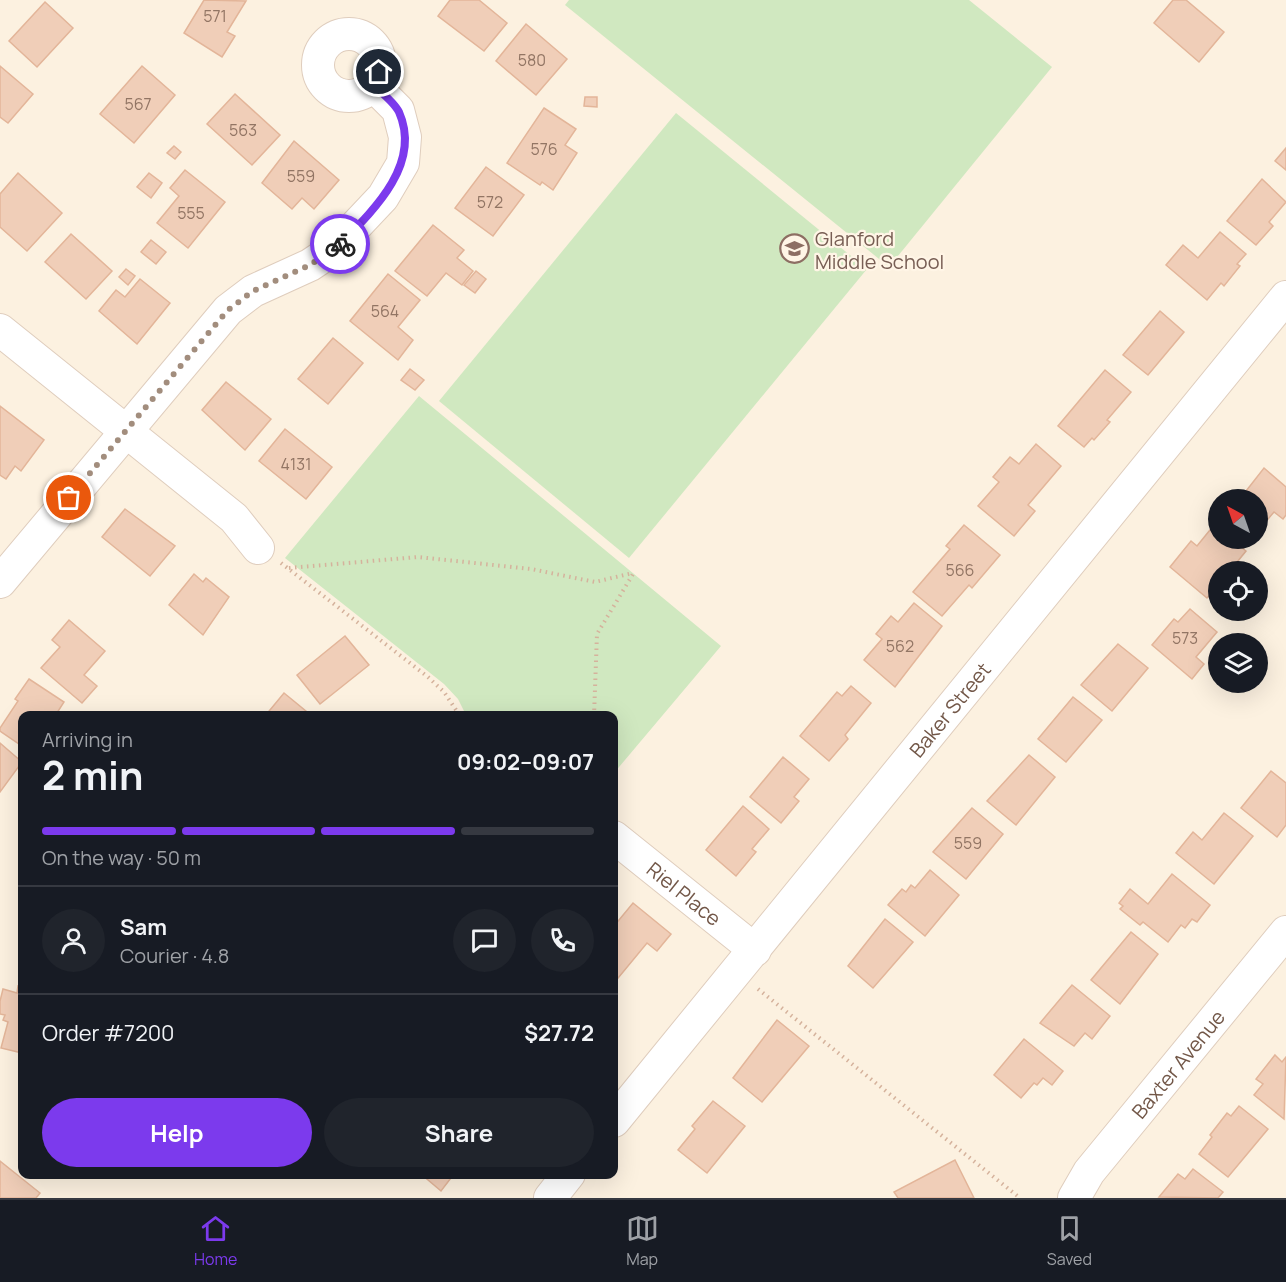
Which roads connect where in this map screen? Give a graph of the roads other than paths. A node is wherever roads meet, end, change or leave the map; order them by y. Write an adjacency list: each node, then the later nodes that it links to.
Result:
1 (373, 85): 4 (street)
2 (1286, 297): 9 (street, Baker Street)
3 (0, 330): 4 (street)
4 (125, 431): 5 (street); 6 (street)
5 (258, 548)
6 (0, 582)
7 (618, 841): 9 (street, Riel Place)
8 (1286, 932): 13 (street, Baxter Avenue)
9 (746, 961): 10 (street, Baker Street)
10 (618, 1116)
11 (565, 1179): 12 (street)
12 (550, 1198)
13 (1074, 1198)

